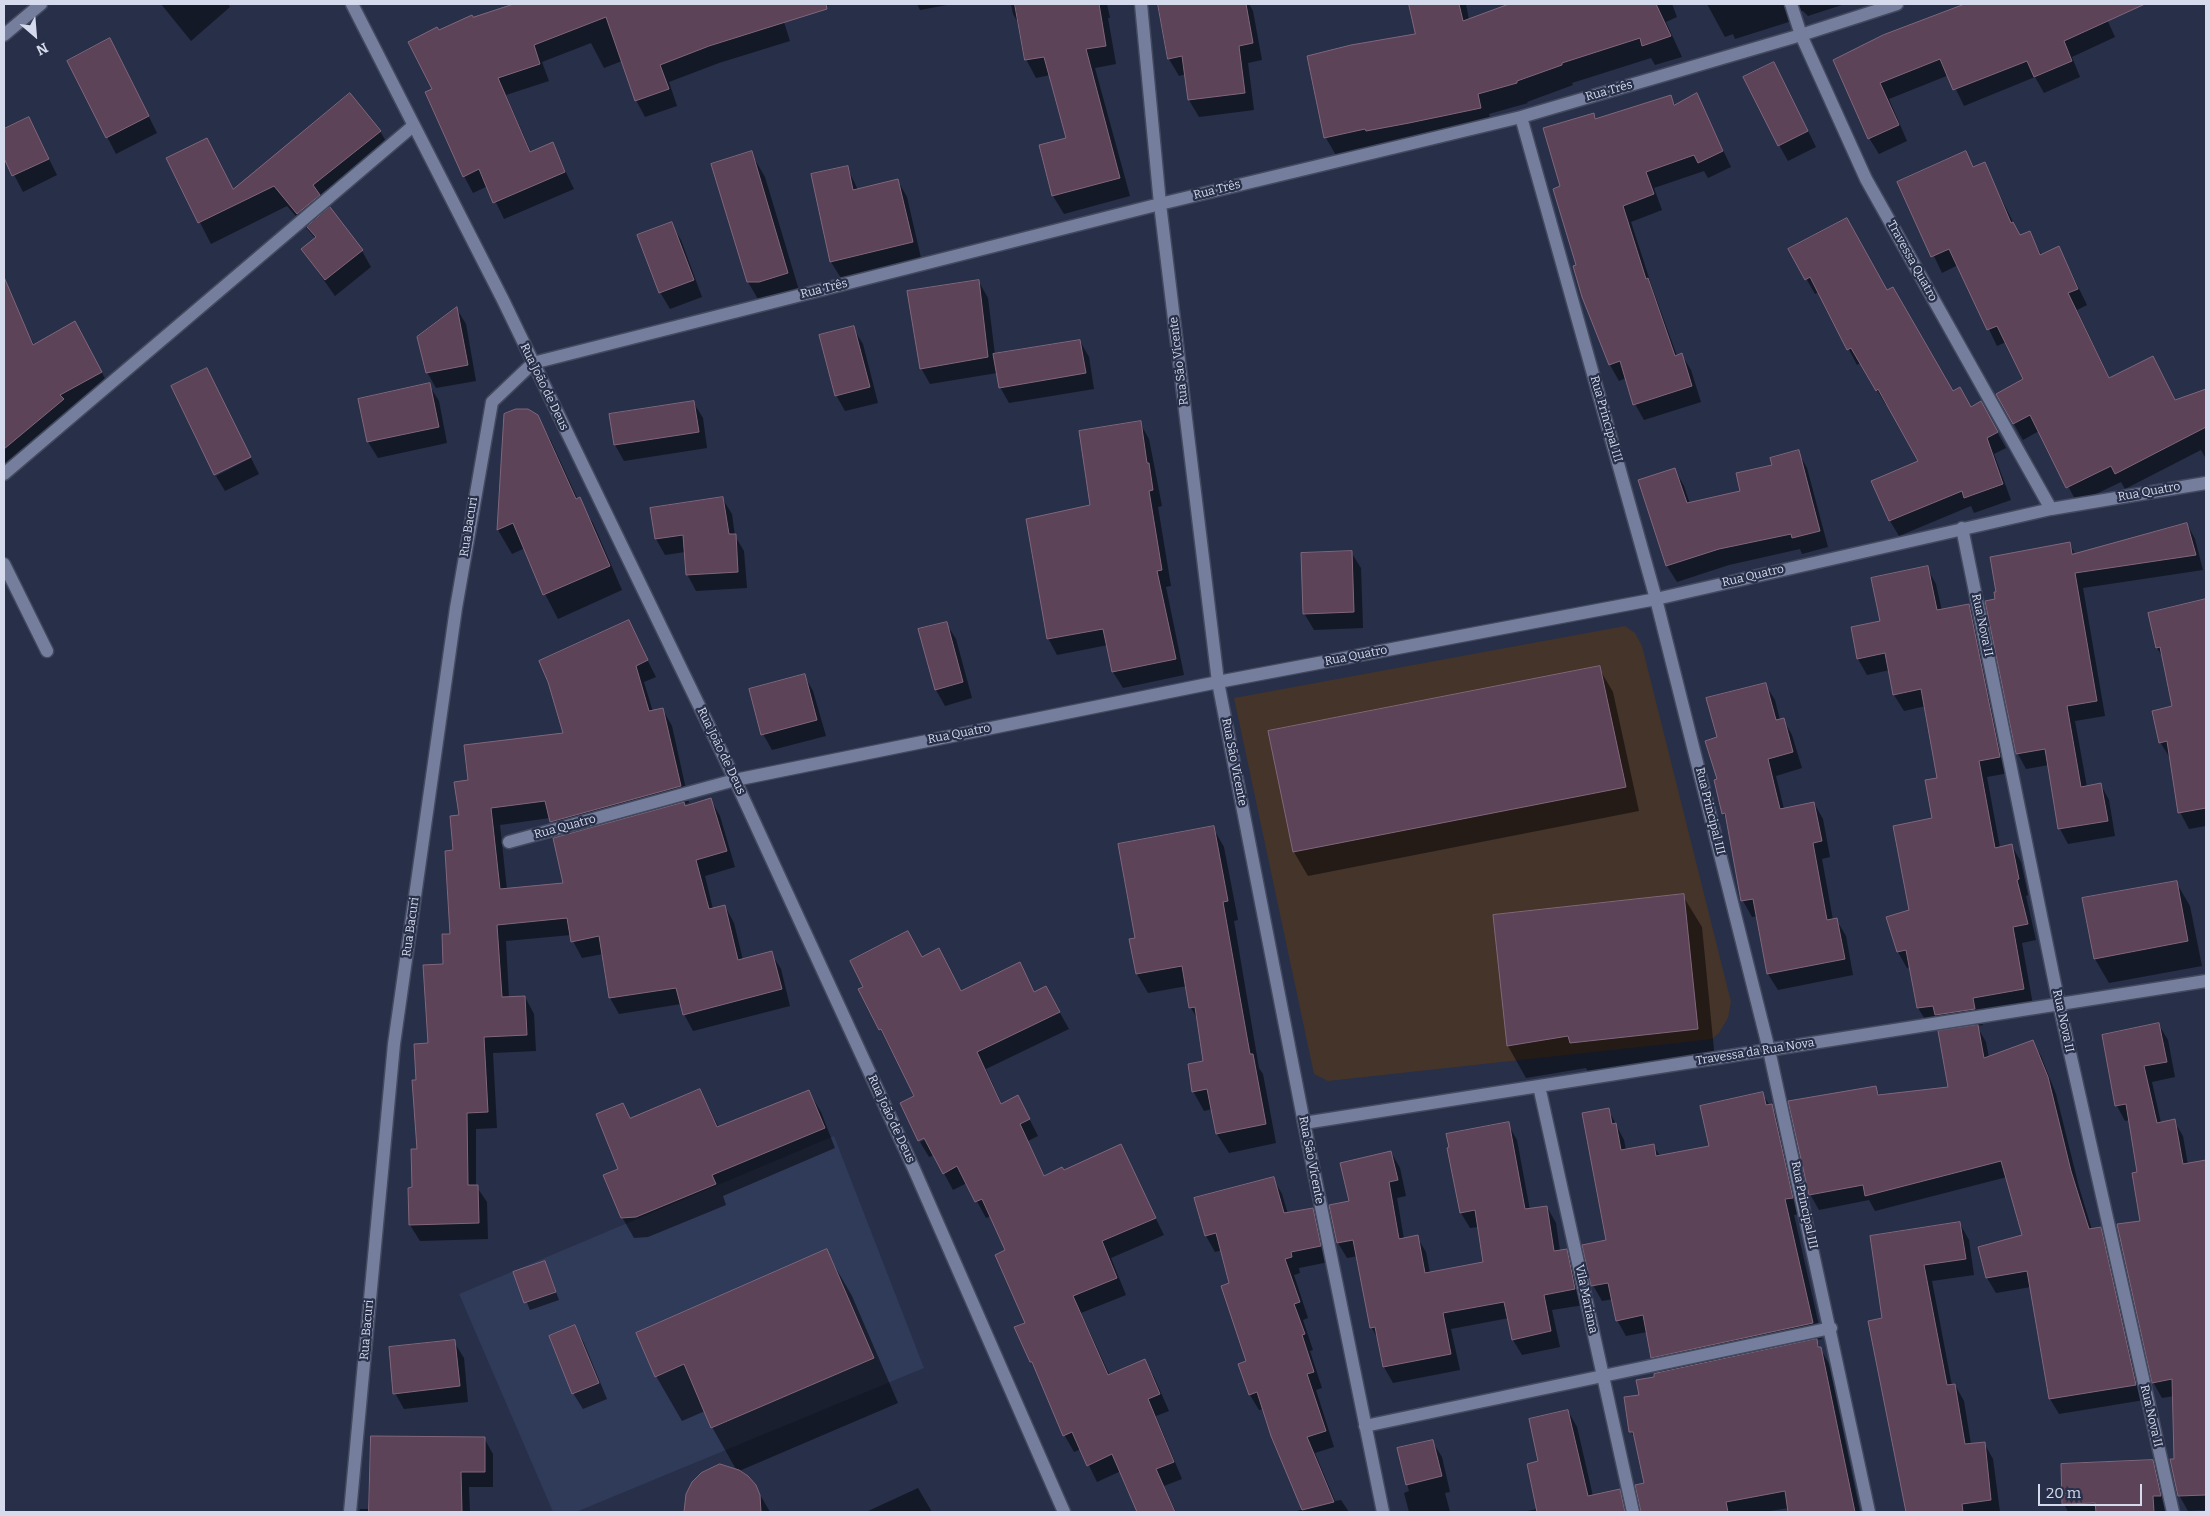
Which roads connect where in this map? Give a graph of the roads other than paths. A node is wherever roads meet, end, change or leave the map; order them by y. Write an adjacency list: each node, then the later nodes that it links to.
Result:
1 (41, 4): 6 (street)
2 (352, 4): 9 (street, Rua João de Deus)
3 (1140, 4): 10 (street, Rua São Vicente)
4 (1791, 4): 7 (street, Travessa Quatro)
5 (1897, 4): 7 (street, Rua Três)
6 (4, 35)
7 (1801, 35): 8 (street, Rua Três); 14 (street, Travessa Quatro)
8 (1521, 117): 10 (street, Rua Três); 17 (street, Rua Principal III)
9 (413, 126): 11 (street, Rua João de Deus); 12 (street)
10 (1160, 204): 11 (street, Rua Três); 19 (street, Rua São Vicente)
11 (532, 363): 20 (street, Rua João de Deus); 30 (street, Rua Bacuri)
12 (4, 474)
13 (2206, 482): 14 (street, Rua Quatro)
14 (2051, 509): 15 (street, Rua Quatro)
15 (1962, 528): 17 (street, Rua Quatro); 23 (street, Rua Nova II)
16 (4, 564): 18 (street)
17 (1656, 598): 19 (street, Rua Quatro); 24 (street, Rua Principal III)
18 (47, 651)
19 (1218, 682): 20 (street, Rua Quatro); 26 (street, Rua São Vicente)
20 (735, 780): 21 (street, Rua Quatro); 31 (street, Rua João de Deus)
21 (509, 842)
22 (2206, 981): 23 (street, Travessa da Rua Nova)
23 (2059, 1004): 24 (street, Travessa da Rua Nova); 35 (street, Rua Nova II)
24 (1770, 1050): 25 (street, Travessa da Rua Nova); 27 (street, Rua Principal III)
25 (1538, 1086): 26 (street, Travessa da Rua Nova); 28 (street, Vila Mariana)
26 (1304, 1123): 29 (street, Rua São Vicente)
27 (1831, 1328): 28 (street); 34 (street, Rua Principal III)
28 (1602, 1376): 29 (street); 33 (street, Vila Mariana)
29 (1365, 1426): 32 (street, Rua São Vicente)
30 (350, 1512)
31 (1064, 1512)
32 (1383, 1512)
33 (1633, 1512)
34 (1869, 1512)
35 (2173, 1512)

